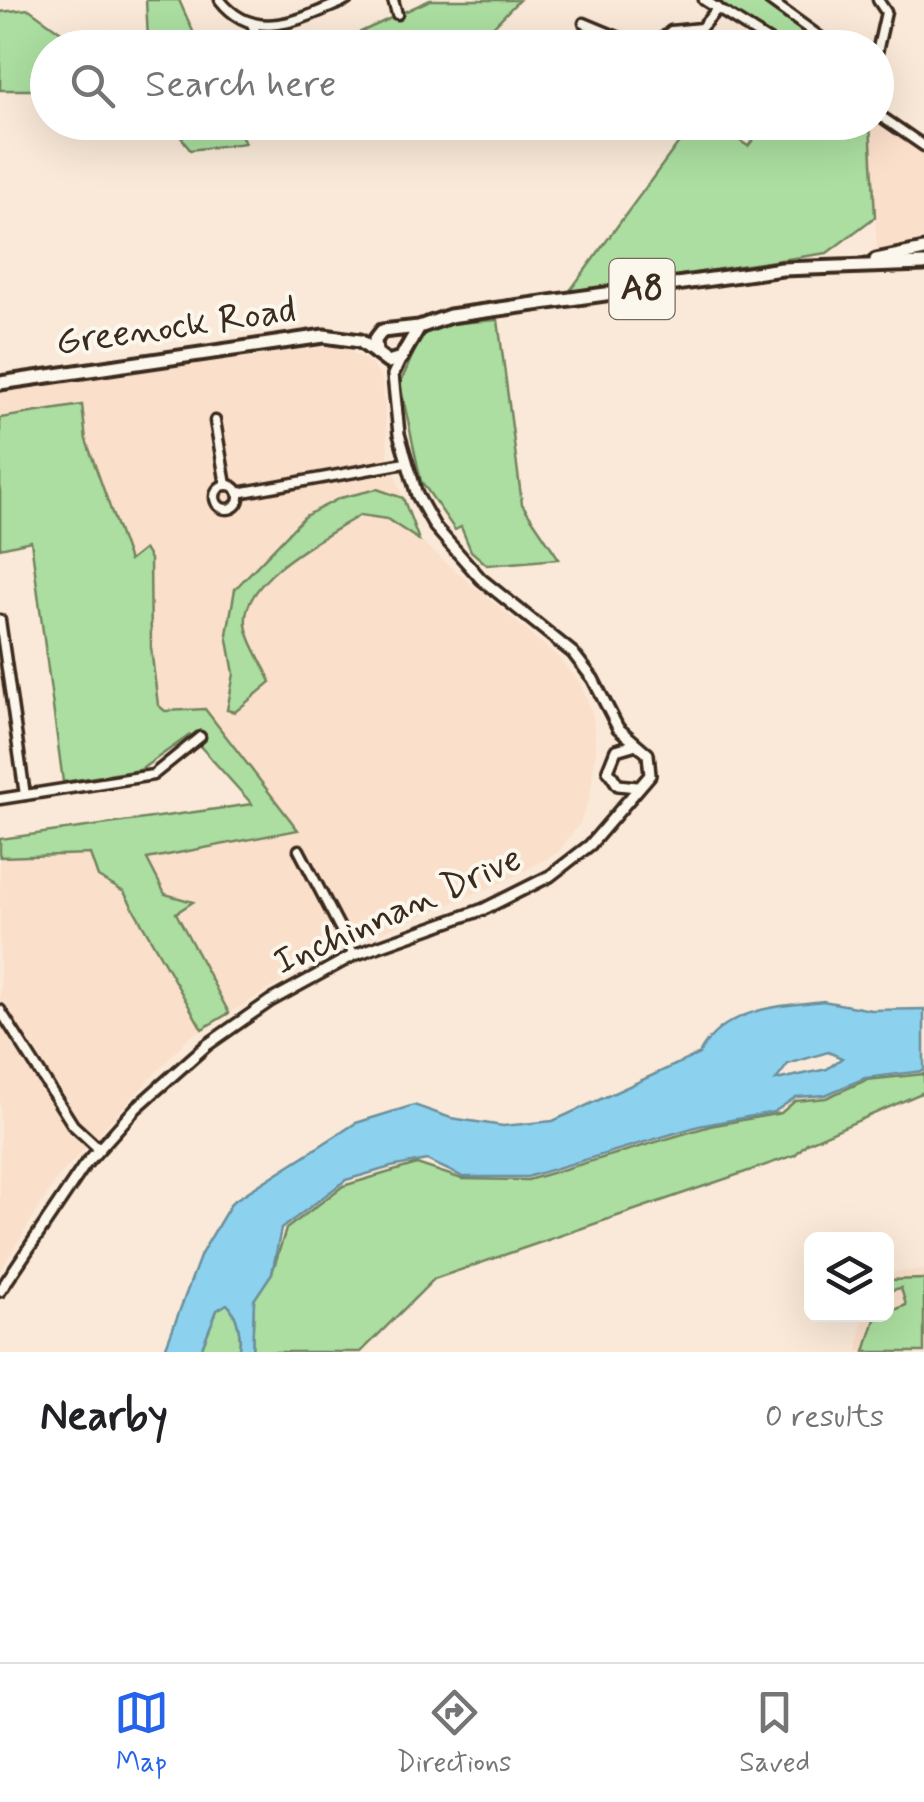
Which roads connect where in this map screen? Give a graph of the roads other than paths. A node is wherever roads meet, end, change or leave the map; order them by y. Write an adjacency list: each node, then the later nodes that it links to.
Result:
1 (220, 0): 10 (street)
2 (347, 0): 12 (street)
3 (393, 0): 9 (street)
4 (704, 0): 8 (street)
5 (769, 0): 7 (street)
6 (878, 0): 19 (street)
7 (785, 4): 18 (street)
8 (718, 8): 16 (street); 17 (street)
9 (396, 14)
10 (252, 23): 12 (street); 13 (street)
11 (584, 23): 15 (street)
12 (279, 27): 14 (street)
13 (255, 30)
14 (277, 30)
15 (602, 30)
16 (681, 30)
17 (752, 30)
18 (815, 30)
19 (882, 30)
20 (894, 125): 21 (street)
21 (924, 146)
22 (924, 250): 23 (main road, A8)
23 (868, 264): 24 (main road, A8); 25 (main road, A8)
24 (924, 264)
25 (419, 327): 26 (main road, A8); 29 (main road)
26 (398, 330): 27 (main road, A8); 29 (main road)
27 (376, 337): 28 (main road, Greenock Road / A8); 30 (main road)
28 (360, 342): 30 (main road, Greenock Road / A8); 33 (main road, Greenock Road / A8)
29 (407, 343): 31 (main road)
30 (380, 357): 31 (main road); 32 (street)
31 (401, 358): 32 (street)
32 (393, 375): 35 (street)
33 (0, 384)
34 (215, 420): 36 (street)
35 (405, 463): 37 (street); 39 (street)
36 (226, 485): 37 (street); 37 (street)
37 (238, 493)
38 (0, 620): 45 (street)
39 (618, 728): 41 (street); 42 (street)
40 (200, 738): 45 (street)
41 (636, 745): 42 (street); 44 (street)
42 (616, 750): 43 (street)
43 (618, 785): 44 (street); 47 (street)
44 (640, 786): 47 (street, Inchinnan Drive)
45 (25, 794): 46 (street)
46 (0, 799)
47 (621, 805): 51 (street, Inchinnan Drive)
48 (299, 850): 50 (street)
49 (340, 899): 50 (street)
50 (328, 905): 51 (street)
51 (354, 955): 53 (street, Inchinnan Drive)
52 (0, 1010): 53 (street)
53 (99, 1149): 54 (street, Inchinnan Drive)
54 (0, 1291)

